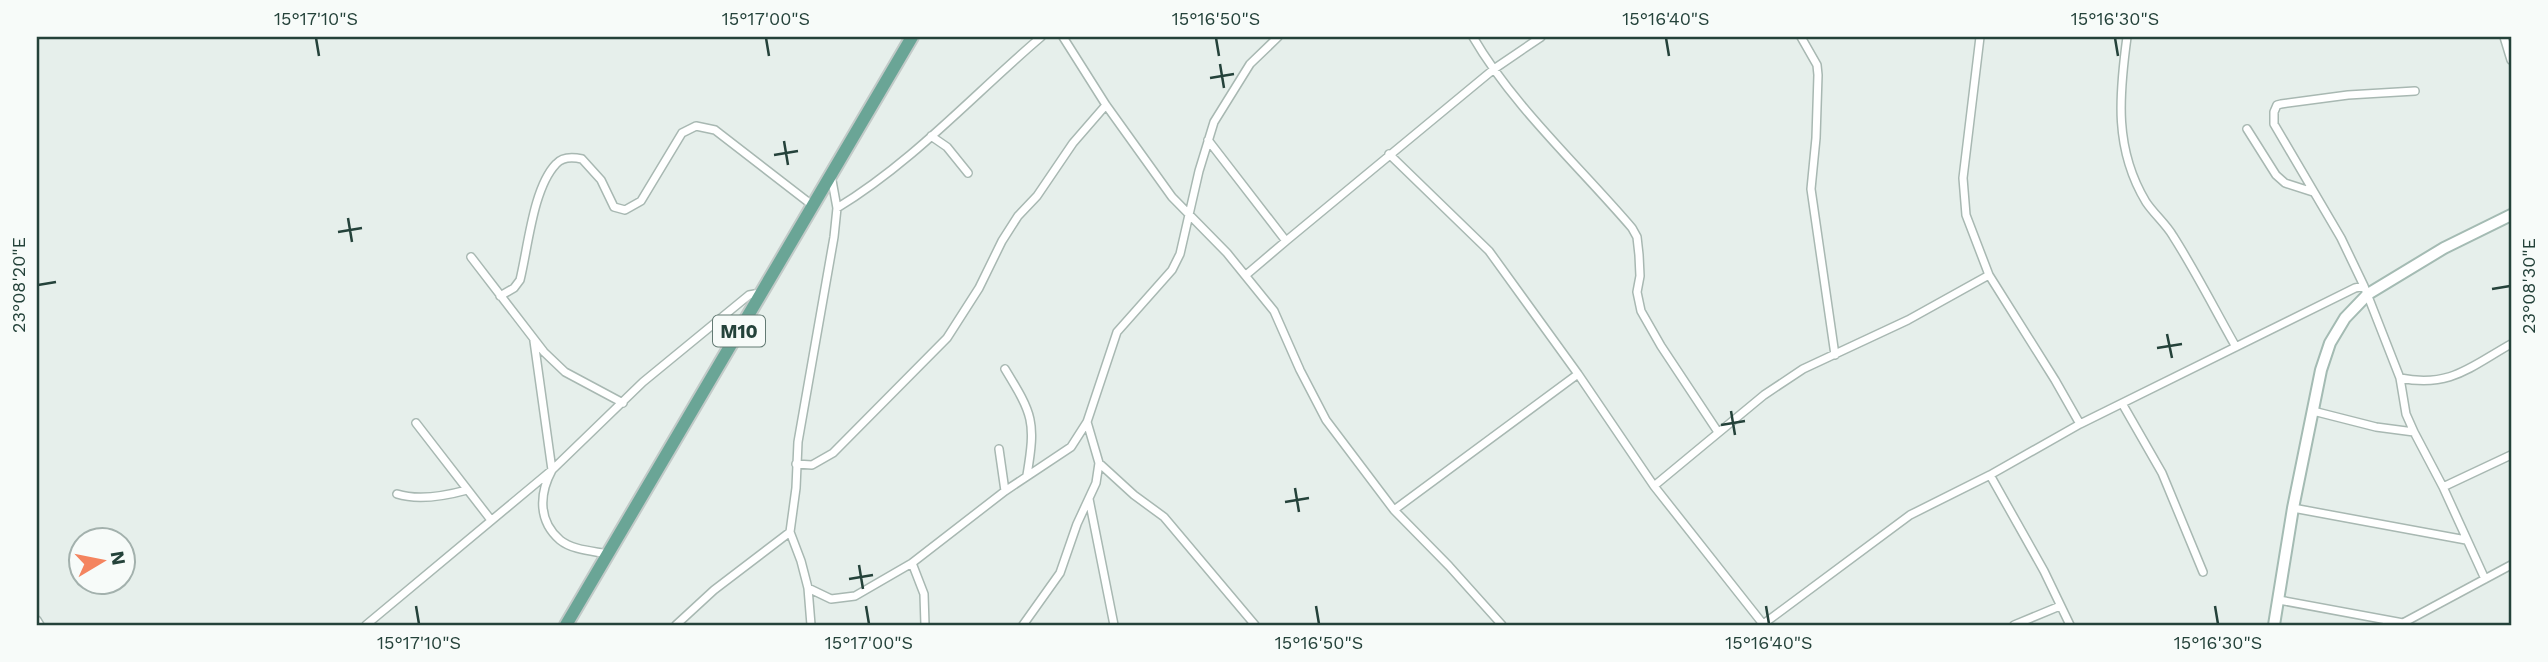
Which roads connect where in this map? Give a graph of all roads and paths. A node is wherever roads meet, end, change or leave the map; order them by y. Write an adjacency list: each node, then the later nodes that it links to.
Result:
1 (912, 37): 19 (main road, M10)
2 (1041, 37): 16 (street)
3 (1063, 37): 14 (street)
4 (1278, 37): 17 (street)
5 (1472, 37): 12 (street)
6 (1541, 37): 12 (street)
7 (1801, 37): 36 (street)
8 (1980, 37): 29 (street)
9 (2127, 37): 35 (street)
10 (2504, 37): 11 (street)
11 (2511, 60)
12 (1494, 69): 18 (street); 46 (street)
13 (2415, 91): 21 (street)
14 (1106, 105): 24 (street); 51 (street)
15 (2247, 129): 21 (street)
16 (931, 136): 20 (street); 23 (street)
17 (1208, 140): 24 (street); 26 (street)
18 (1389, 154): 26 (street); 38 (street)
19 (831, 173): 22 (main road, M10); 23 (street)
20 (968, 173)
21 (2314, 192): 30 (street)
22 (812, 205): 31 (main road, M10); 32 (street)
23 (837, 208): 51 (street)
24 (1190, 214): 28 (street); 43 (street)
25 (2511, 215): 30 (main road)
26 (1286, 241): 28 (street)
27 (471, 257): 32 (street)
28 (1246, 275): 62 (street)
29 (1989, 275): 36 (street); 45 (street)
30 (2366, 290): 35 (street); 39 (street); 42 (main road)
31 (761, 292): 40 (street); 66 (main road, M10)
32 (500, 296): 33 (street)
33 (534, 341): 40 (street); 52 (street)
34 (2511, 344): 39 (street)
35 (2236, 347): 41 (street)
36 (1835, 355): 46 (street)
37 (1005, 369): 53 (street)
38 (1578, 374): 55 (street); 62 (street)
39 (2400, 378): 47 (street)
40 (623, 403): 52 (street)
41 (2123, 404): 45 (street); 69 (street)
42 (2313, 411): 47 (street); 61 (main road)
43 (1087, 422): 50 (street); 53 (street)
44 (416, 423): 57 (street)
45 (2080, 424): 54 (street)
46 (1718, 432): 55 (street)
47 (2414, 432): 56 (street)
48 (999, 449): 58 (street)
49 (2511, 455): 56 (street)
50 (1099, 463): 60 (street); 84 (street)
51 (796, 464): 64 (street)
52 (552, 471): 63 (street); 66 (street)
53 (1027, 474): 58 (street)
54 (1990, 474): 73 (street); 86 (street)
55 (1654, 486): 86 (street)
56 (2443, 487): 65 (street)
57 (467, 490): 59 (street); 63 (street)
58 (1004, 491): 67 (street)
59 (397, 494)
60 (1088, 497): 82 (street); 83 (street)
61 (2293, 508): 65 (street); 72 (main road)
62 (1394, 510): 85 (street)
63 (491, 520): 77 (street)
64 (790, 532): 71 (street); 79 (street)
65 (2466, 540): 70 (street)
66 (608, 554): 78 (main road, M10)
67 (912, 563): 71 (street); 81 (street)
68 (2511, 565): 70 (street)
69 (2203, 572)
70 (2484, 579): 75 (street)
71 (808, 588): 80 (street)
72 (2279, 600): 75 (street); 89 (main road)
73 (2060, 606): 87 (street); 88 (street)
74 (37, 620): 76 (street)
75 (2404, 624)
76 (40, 625)
77 (366, 625)
78 (566, 625)
79 (676, 625)
80 (811, 625)
81 (925, 625)
82 (1023, 625)
83 (1114, 625)
84 (1255, 625)
85 (1502, 625)
86 (1763, 625)
87 (2014, 625)
88 (2070, 625)
89 (2274, 625)

